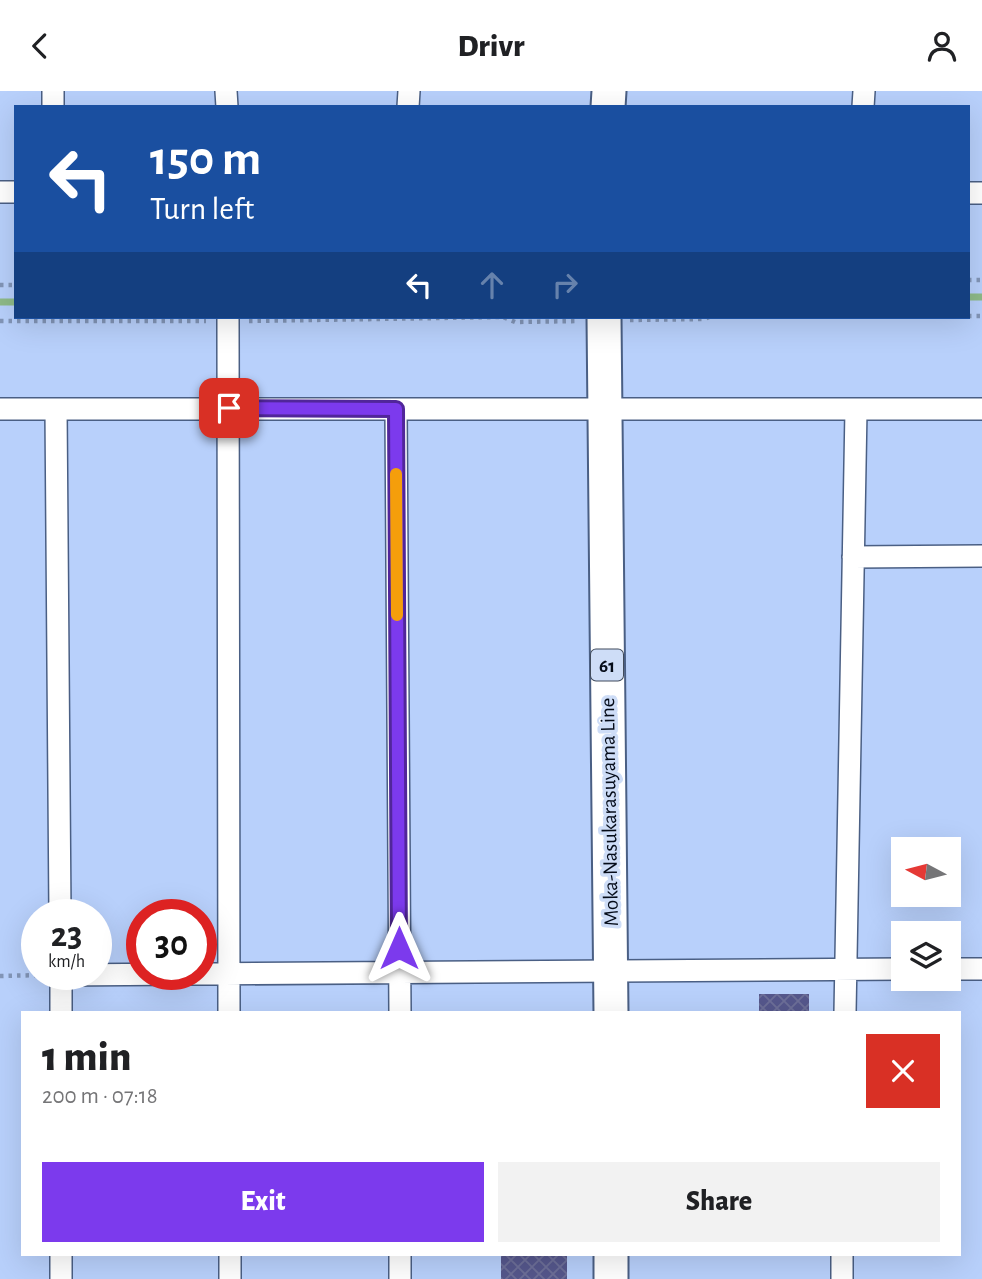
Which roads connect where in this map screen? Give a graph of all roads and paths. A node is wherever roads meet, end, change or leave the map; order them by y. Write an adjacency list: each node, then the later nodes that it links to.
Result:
1 (319, 319): 4 (path)
2 (508, 319): 3 (path)
3 (604, 319): 12 (main road, Moka-Nasukarasuyama Line / 61)
4 (227, 320): 5 (path); 6 (street)
5 (0, 321)
6 (229, 408): 8 (street); 9 (street); 25 (street)
7 (0, 409): 8 (street)
8 (56, 409): 15 (street)
9 (396, 409): 12 (street); 22 (street)
10 (982, 409): 11 (street)
11 (856, 410): 12 (street); 13 (street)
12 (604, 411): 20 (main road, Moka-Nasukarasuyama Line / 61)
13 (853, 557): 14 (street); 16 (street)
14 (982, 557)
15 (60, 899)
16 (846, 969): 17 (street); 20 (street); 31 (street)
17 (891, 969)
18 (961, 969): 19 (street)
19 (982, 969)
20 (611, 971): 22 (street); 30 (main road, Moka-Nasukarasuyama Line / 61)
21 (112, 975): 25 (street)
22 (399, 975): 25 (street); 29 (street)
23 (0, 976): 24 (path)
24 (21, 976)
25 (229, 976): 28 (street)
26 (61, 990): 27 (street)
27 (61, 1011)
28 (229, 1011)
29 (400, 1011)
30 (611, 1011)
31 (845, 1011)
32 (61, 1256): 37 (street)
33 (230, 1256): 38 (street)
34 (400, 1256): 39 (street)
35 (611, 1256): 40 (main road)
36 (842, 1256): 41 (street)
37 (61, 1279)
38 (230, 1279)
39 (400, 1279)
40 (611, 1279)
41 (842, 1279)

